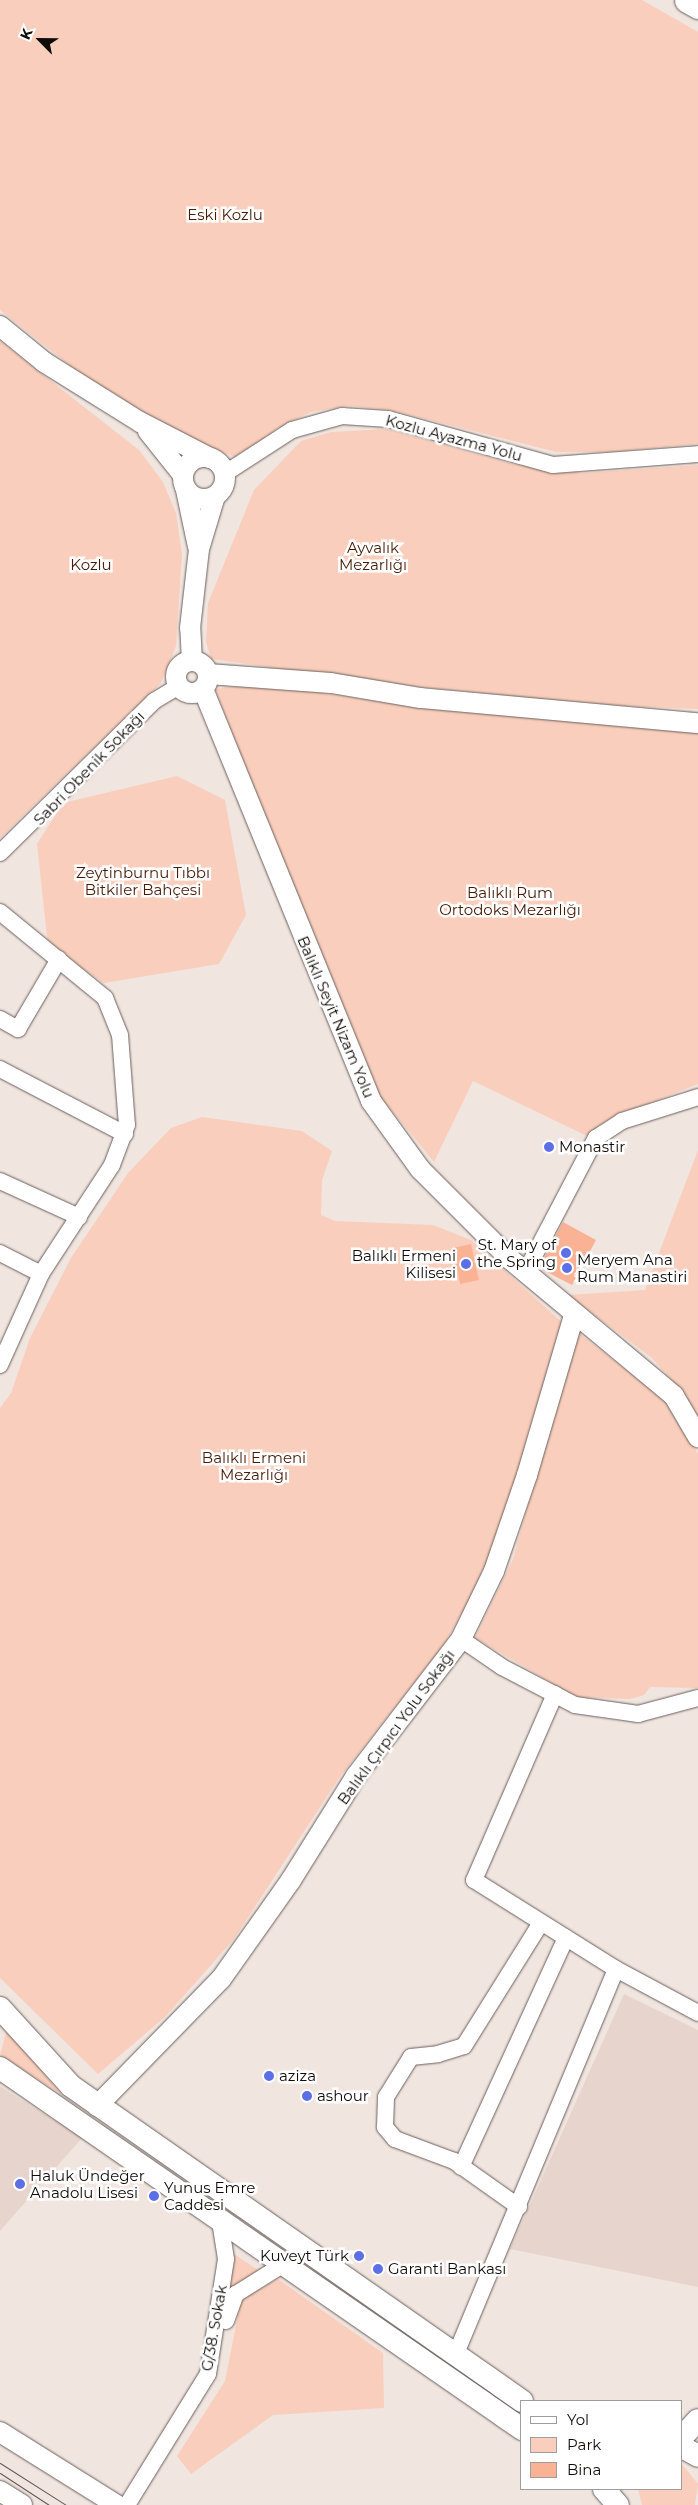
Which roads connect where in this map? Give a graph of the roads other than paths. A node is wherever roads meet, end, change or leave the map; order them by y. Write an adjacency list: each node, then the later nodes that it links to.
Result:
1 (688, 0): 2 (main road)
2 (698, 6)
3 (0, 326): 4 (street)
4 (140, 422): 6 (street); 8 (street)
5 (698, 454): 7 (street, Kozlu Ayazma Yolu)
6 (210, 458): 7 (street); 8 (street)
7 (224, 474): 9 (street)
8 (185, 482): 9 (street); 10 (street)
9 (215, 496): 10 (street)
10 (199, 549): 11 (street)
11 (192, 661): 12 (street); 13 (street)
12 (206, 682): 13 (street); 14 (street); 25 (street, Balıklı Seyit Nizam Yolu)
13 (179, 686): 15 (street, Sabri Obenik Sokağı)
14 (698, 723)
15 (0, 853)
16 (0, 912): 17 (street)
17 (59, 959): 18 (street); 21 (street)
18 (0, 1019)
19 (0, 1069): 21 (street)
20 (698, 1096): 25 (street)
21 (126, 1134): 23 (street)
22 (0, 1181): 23 (street)
23 (79, 1218): 26 (street)
24 (0, 1253): 26 (street)
25 (525, 1272): 27 (street, Balıklı Seyit Nizam Yolu)
26 (41, 1274): 28 (street)
27 (574, 1315): 29 (street, Balıklı Seyit Nizam Yolu); 30 (street, Balıklı Çırpıcı Yolu Sokağı)
28 (0, 1365)
29 (698, 1437)
30 (461, 1639): 31 (street); 39 (street, Balıklı Çırpıcı Yolu Sokağı)
31 (555, 1694): 32 (street); 33 (street)
32 (698, 1698)
33 (541, 1923): 34 (street); 40 (street)
34 (566, 1938): 35 (street); 40 (street)
35 (616, 1969): 37 (street); 41 (street)
36 (0, 2008): 39 (main road)
37 (698, 2013)
38 (0, 2068): 42 (main road)
39 (97, 2106): 44 (main road)
40 (461, 2166): 41 (street)
41 (519, 2207): 44 (street)
42 (220, 2220): 43 (main road); 57 (street, G/38. Sokak)
43 (284, 2264): 47 (main road); 58 (street, G/38. Sokak)
44 (455, 2356): 45 (main road)
45 (521, 2400)
46 (698, 2420): 49 (main road)
47 (520, 2428)
48 (0, 2432): 56 (street)
49 (683, 2436)
50 (683, 2448): 51 (main road)
51 (698, 2456)
52 (603, 2490): 59 (main road)
53 (604, 2490): 60 (main road)
54 (0, 2491): 55 (street)
55 (22, 2505)
56 (117, 2505)
57 (127, 2505)
58 (138, 2505)
59 (606, 2505)
60 (618, 2505)

